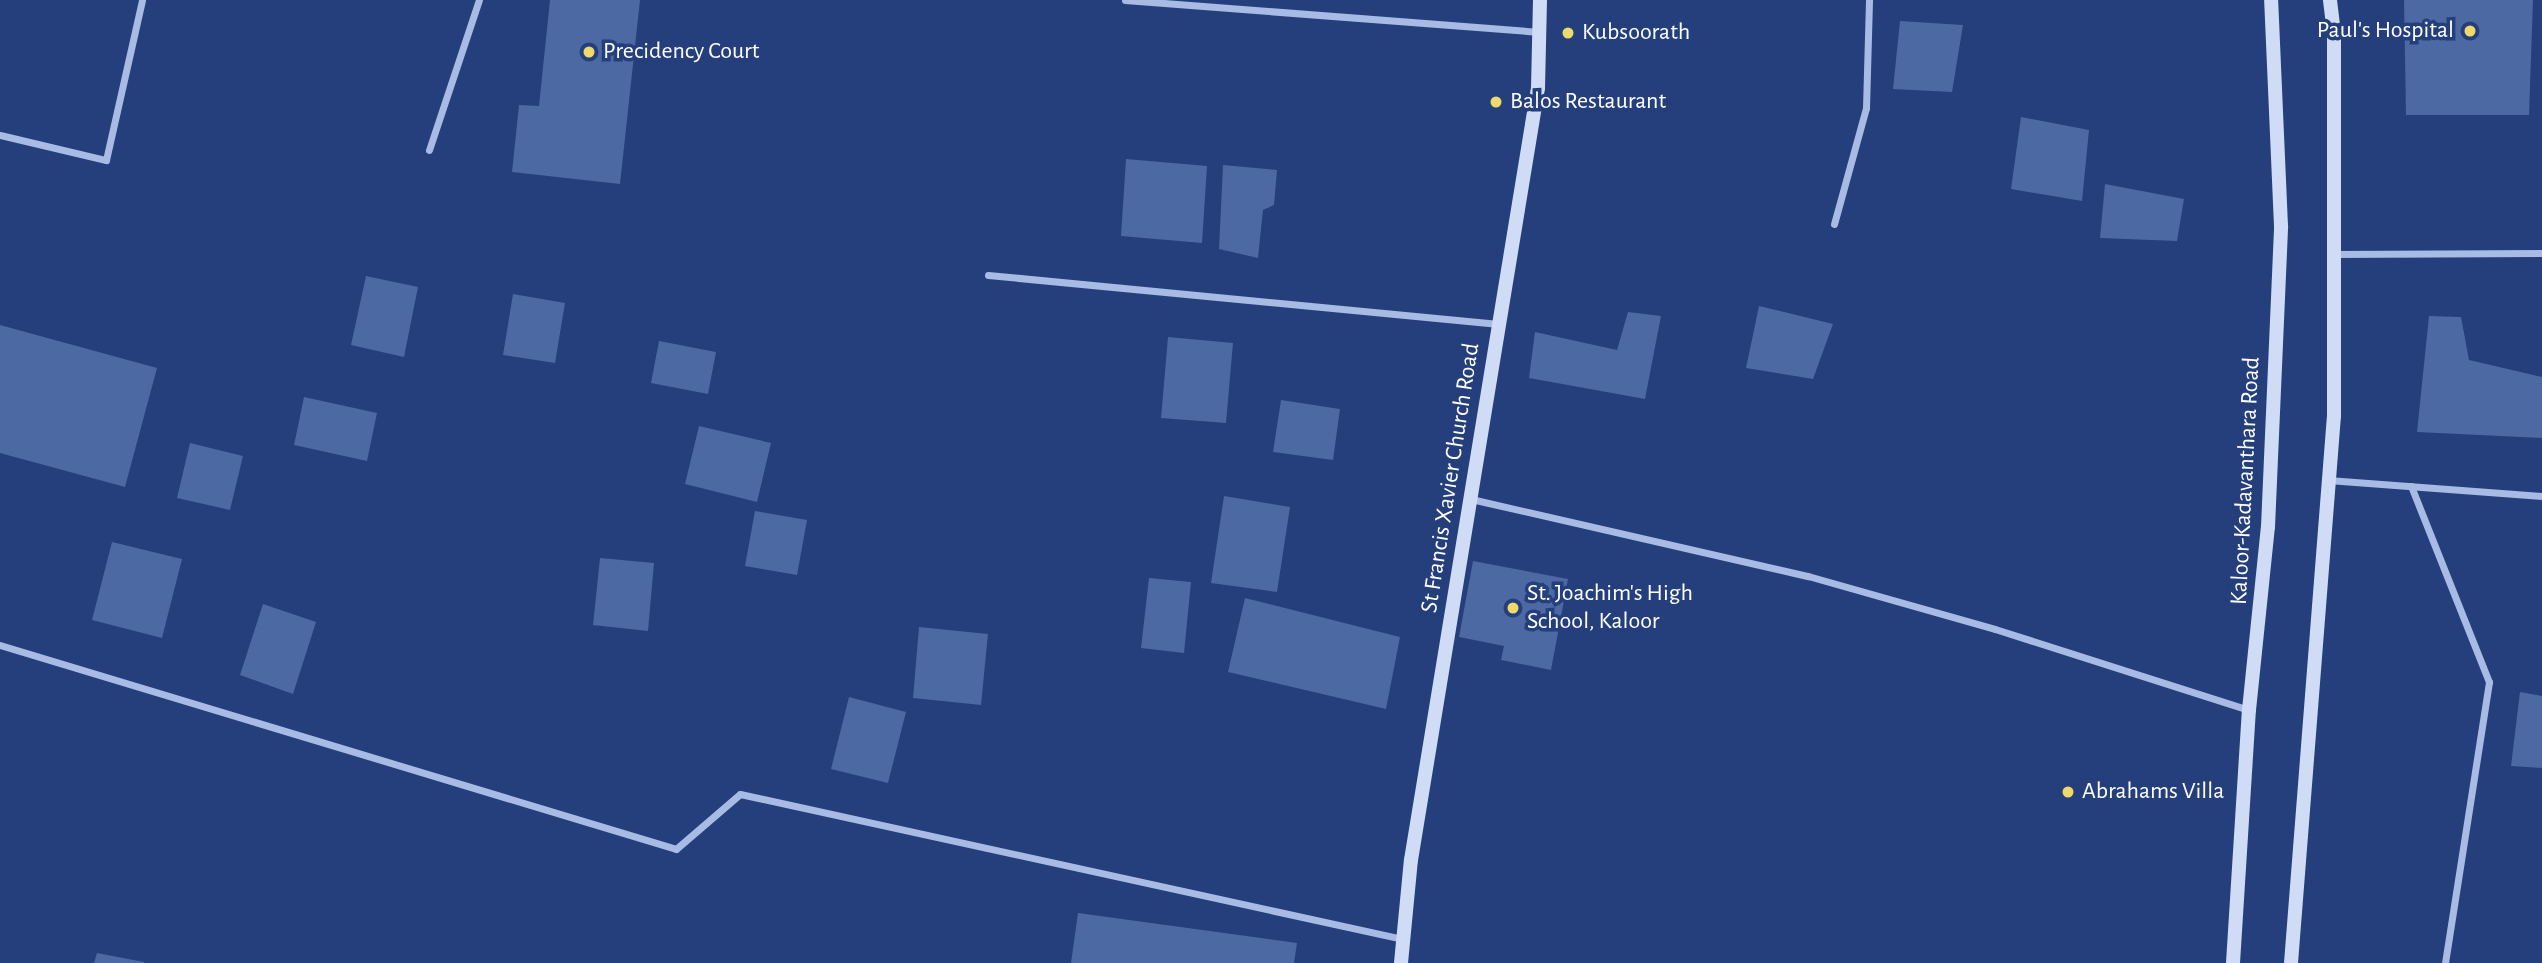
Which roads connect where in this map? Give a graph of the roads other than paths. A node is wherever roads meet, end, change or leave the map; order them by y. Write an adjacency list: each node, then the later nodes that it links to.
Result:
1 (142, 0): 9 (street)
2 (479, 0): 10 (street)
3 (1125, 0): 8 (street)
4 (1540, 0): 8 (main road, St Francis Xavier Church Road)
5 (1869, 0): 11 (street)
6 (2271, 0): 21 (main road, Kaloor-Kadavanthara Road)
7 (2330, 0): 13 (main road)
8 (1540, 32): 15 (main road, St Francis Xavier Church Road)
9 (0, 135)
10 (429, 150)
11 (1834, 224)
12 (2542, 253): 13 (street)
13 (2334, 254): 16 (main road)
14 (988, 275): 15 (street)
15 (1499, 324): 19 (main road, St Francis Xavier Church Road)
16 (2327, 480): 17 (street); 25 (main road)
17 (2411, 486): 18 (street); 26 (street)
18 (2542, 496)
19 (1470, 499): 21 (street); 22 (main road, St Francis Xavier Church Road)
20 (0, 645): 22 (street)
21 (2249, 710): 24 (main road, Kaloor-Kadavanthara Road)
22 (1403, 939): 23 (main road, St Francis Xavier Church Road)
23 (1401, 963)
24 (2233, 963)
25 (2291, 963)
26 (2445, 963)

